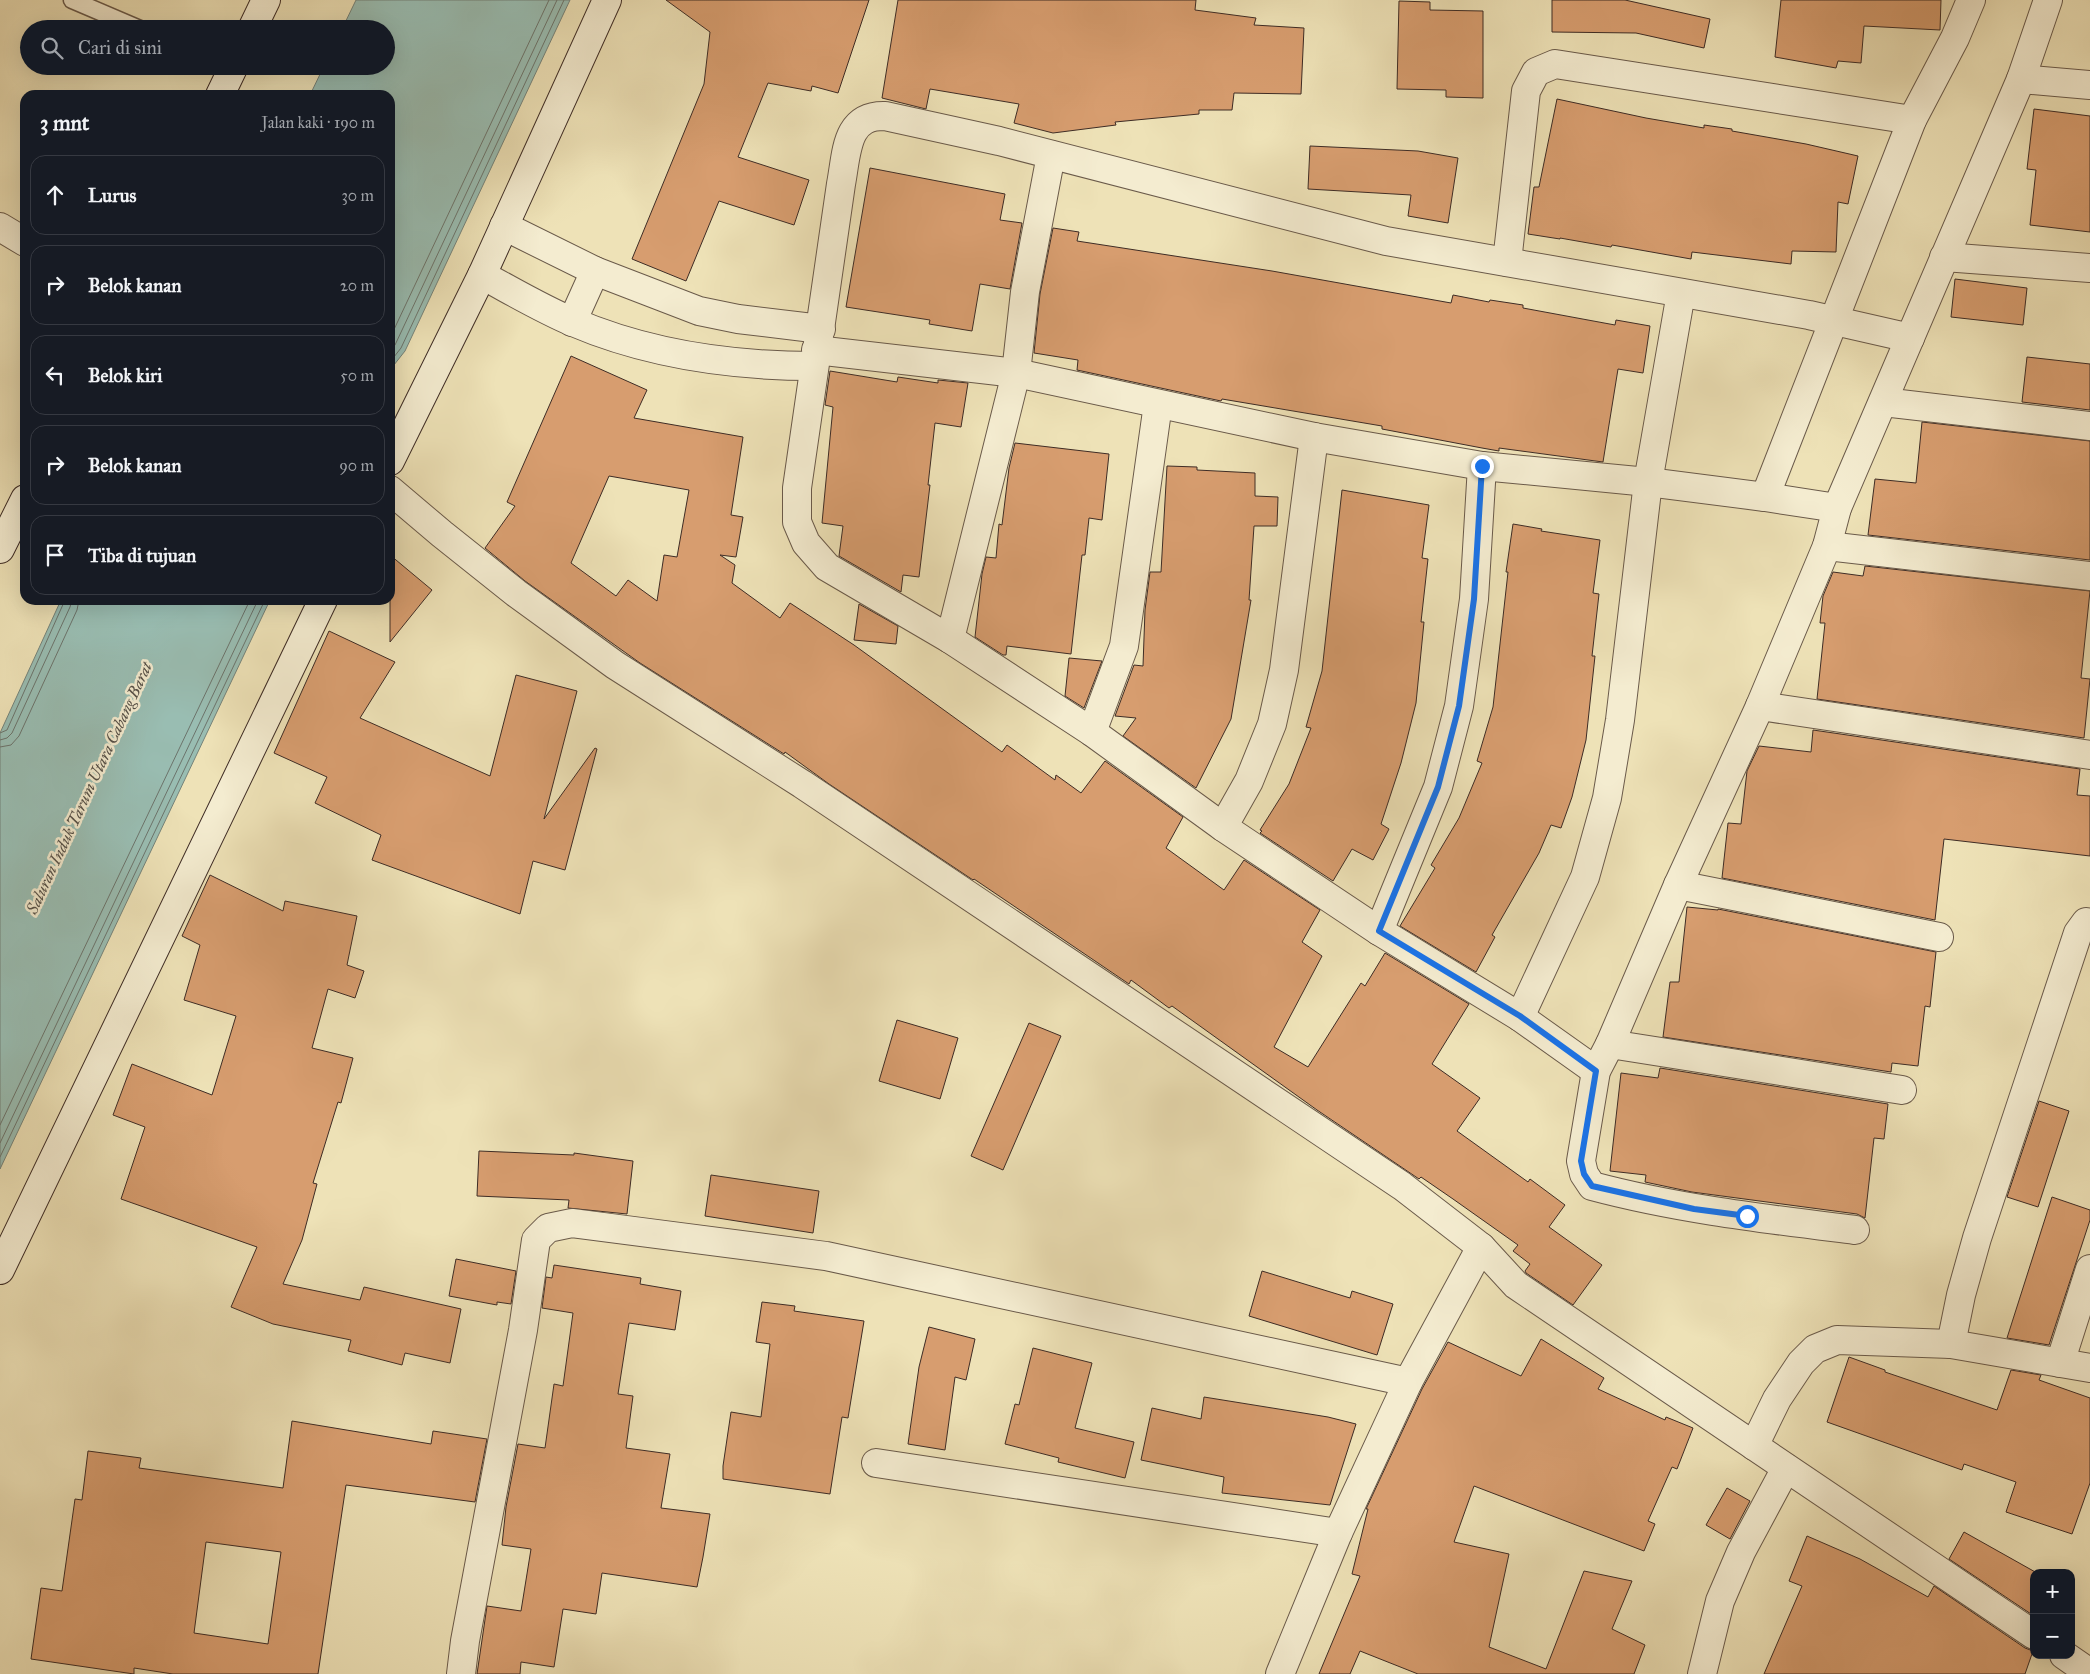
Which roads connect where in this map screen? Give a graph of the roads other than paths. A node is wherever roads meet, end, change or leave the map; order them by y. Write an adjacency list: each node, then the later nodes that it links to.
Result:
1 (72, 0): 6 (lane)
2 (266, 0): 7 (street)
3 (607, 0): 14 (street)
4 (1971, 0): 12 (street)
5 (2048, 0): 9 (street)
6 (119, 20)
7 (256, 20)
8 (229, 75): 11 (street)
9 (2020, 79): 10 (street); 17 (street)
10 (2090, 85)
11 (222, 90)
12 (1912, 120): 18 (street); 24 (street)
13 (1051, 155): 18 (street); 27 (street); 29 (street)
14 (504, 226): 20 (street); 21 (street)
15 (0, 227): 16 (street)
16 (20, 239)
17 (1944, 257): 19 (street); 26 (street)
18 (1507, 262): 22 (street)
19 (2090, 268)
20 (595, 271): 23 (street); 25 (street)
21 (482, 275): 25 (street); 34 (street)
22 (1681, 293): 24 (street); 36 (street)
23 (699, 312): 27 (street); 28 (street)
24 (1835, 320): 26 (street); 38 (street)
25 (572, 322): 28 (street)
26 (1910, 338): 30 (street)
27 (817, 348): 28 (street); 29 (street); 45 (street)
28 (686, 354)
29 (1016, 373): 31 (street); 45 (street)
30 (1883, 402): 32 (street); 40 (street)
31 (1158, 404): 33 (street); 47 (street)
32 (2090, 426)
33 (1314, 437): 35 (street); 49 (street)
34 (395, 451)
35 (1482, 466): 36 (street); 52 (street)
36 (1648, 482): 38 (street); 54 (street)
37 (395, 494): 59 (street)
38 (1765, 496): 40 (street)
39 (20, 508): 42 (street)
40 (1836, 508): 41 (street)
41 (1827, 546): 43 (street); 46 (street)
42 (0, 550)
43 (2090, 576)
44 (321, 605): 61 (street)
45 (950, 639): 47 (street)
46 (1760, 706): 48 (street); 50 (street)
47 (1092, 732): 49 (street)
48 (2090, 755)
49 (1223, 827): 52 (street)
50 (1678, 885): 53 (street); 55 (street)
51 (2086, 922): 62 (street)
52 (1379, 931): 54 (street)
53 (1939, 937)
54 (1520, 1016): 56 (street)
55 (1610, 1044): 56 (street); 57 (street)
56 (1596, 1071): 58 (street)
57 (1902, 1090)
58 (1855, 1230)
59 (1481, 1247): 65 (street); 66 (street)
60 (2090, 1269): 63 (street)
61 (0, 1270)
62 (1951, 1344): 63 (street); 66 (street)
63 (2060, 1363): 64 (street)
64 (2090, 1368)
65 (1408, 1382): 69 (street); 73 (street)
66 (1754, 1446): 68 (street)
67 (876, 1463): 69 (street)
68 (1786, 1468): 70 (street); 75 (street)
69 (1338, 1533): 74 (street)
70 (2030, 1632)
71 (2070, 1659): 72 (street)
72 (2090, 1673)
73 (461, 1674)
74 (1280, 1674)
75 (1702, 1674)

